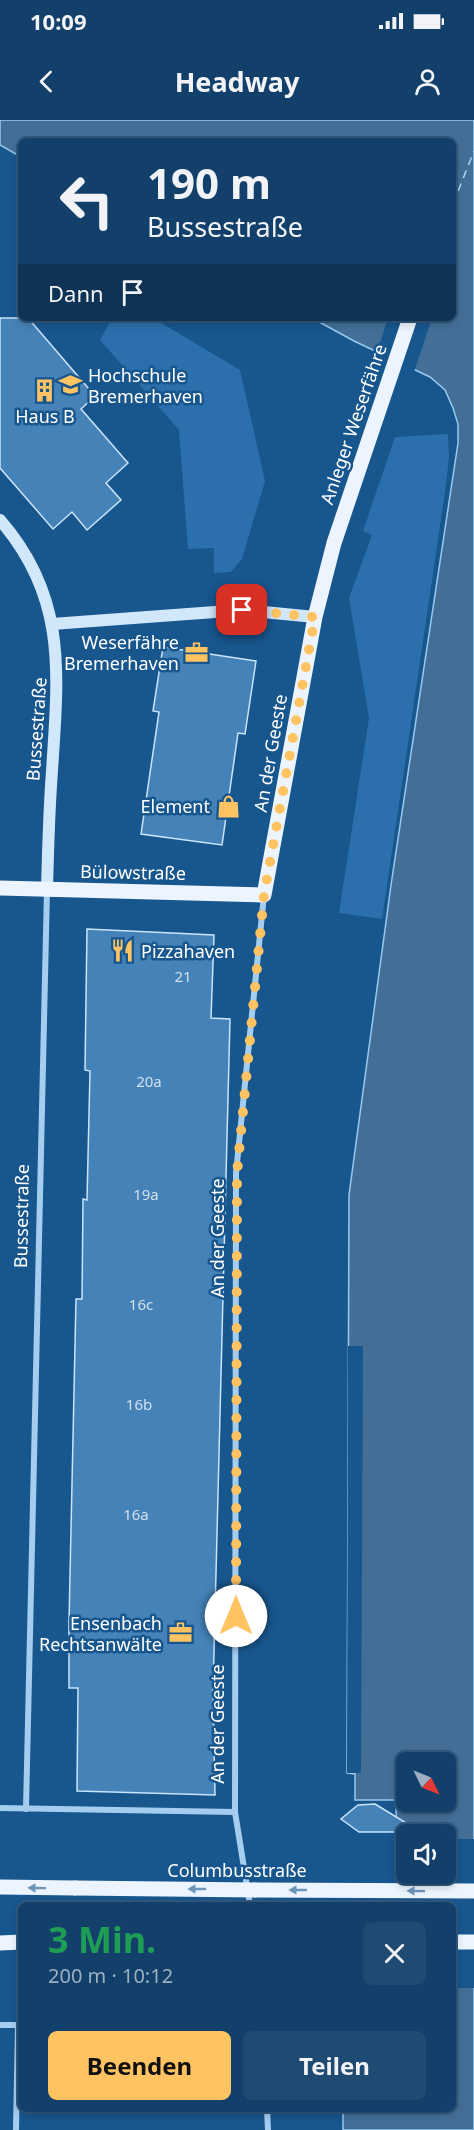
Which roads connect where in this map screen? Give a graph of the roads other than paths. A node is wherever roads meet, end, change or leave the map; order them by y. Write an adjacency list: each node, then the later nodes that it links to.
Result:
1 (409, 321): 3 (main road, Anleger Weserfähre)
2 (0, 520): 5 (street, Bussestraße)
3 (334, 543): 4 (main road, An der Geeste)
4 (315, 617): 5 (street); 8 (main road, An der Geeste)
5 (52, 624): 7 (street, Bussestraße)
6 (0, 888): 7 (main road, Bülowstraße)
7 (47, 890): 8 (main road, Bülowstraße); 10 (street, Bussestraße)
8 (264, 895): 11 (street, An der Geeste)
9 (0, 1809): 10 (street)
10 (26, 1809): 11 (street)
11 (235, 1812): 14 (street, An der Geeste)
12 (0, 1887): 13 (main road, Columbusstraße, one-way to 12, bridge)
13 (474, 1891)
14 (250, 1902)
15 (0, 1942): 16 (main road)
16 (18, 1942)
17 (456, 1942): 18 (main road)
18 (474, 1942)
19 (0, 2025): 20 (street)
20 (18, 2025)
21 (18, 2078): 23 (street)
22 (267, 2112): 24 (street)
23 (16, 2130)
24 (268, 2130)

